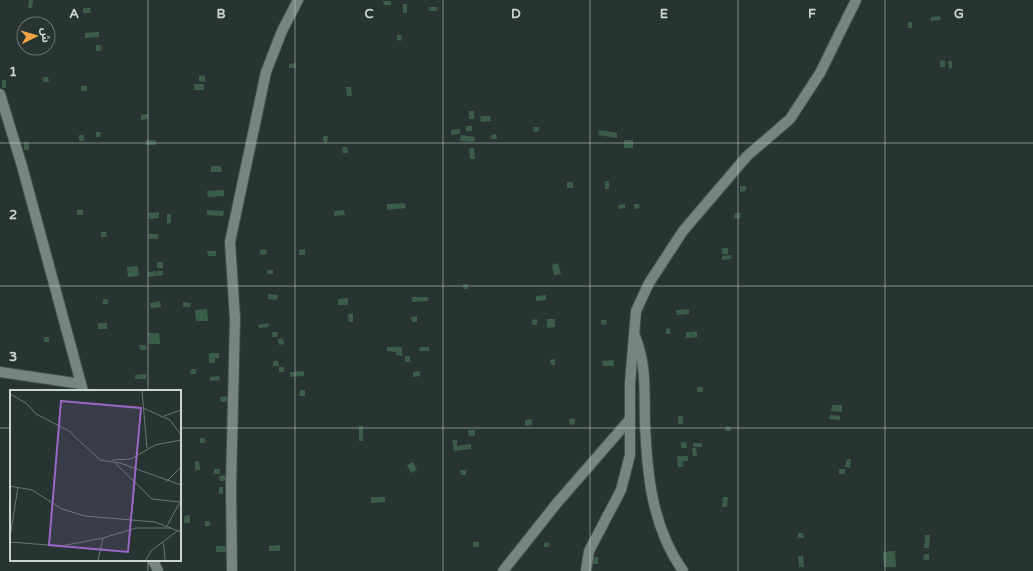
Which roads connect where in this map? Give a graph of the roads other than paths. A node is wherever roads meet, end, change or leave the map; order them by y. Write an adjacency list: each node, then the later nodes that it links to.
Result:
1 (298, 0): 10 (street)
2 (856, 0): 4 (street)
3 (0, 94): 6 (street)
4 (634, 333): 7 (street); 13 (street)
5 (0, 372): 6 (street)
6 (82, 388)
7 (630, 419): 11 (street); 12 (street)
8 (153, 561): 9 (street)
9 (158, 571)
10 (232, 571)
11 (504, 571)
12 (586, 571)
13 (683, 571)

